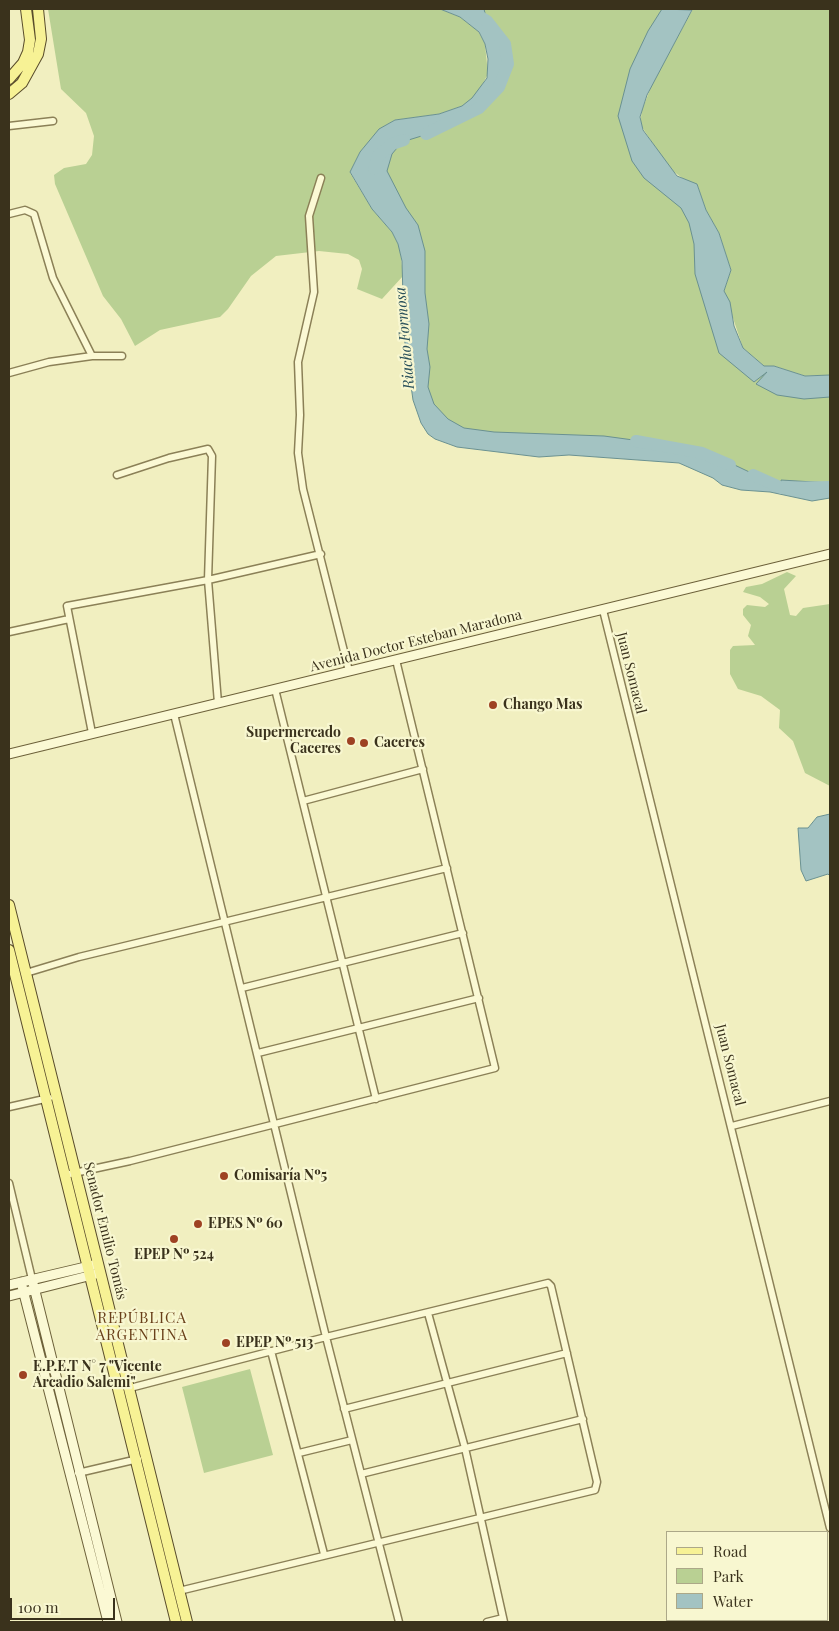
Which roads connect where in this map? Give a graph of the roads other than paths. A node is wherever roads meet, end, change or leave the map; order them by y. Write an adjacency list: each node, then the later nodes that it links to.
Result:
1 (26, 9): 3 (main road)
2 (38, 9): 4 (main road)
3 (9, 79)
4 (9, 94)
5 (53, 121): 6 (street)
6 (9, 126)
7 (321, 178): 13 (street)
8 (9, 214): 9 (street)
9 (92, 356): 10 (street); 11 (street)
10 (122, 356)
11 (9, 373)
12 (117, 475): 15 (street)
13 (321, 554): 15 (street); 20 (street)
14 (830, 554): 16 (main road, Avenida Doctor Esteban Maradona)
15 (208, 580): 17 (street); 22 (street)
16 (603, 610): 19 (main road, Avenida Doctor Esteban Maradona); 46 (street, Juan Somacal)
17 (69, 619): 18 (street); 24 (street)
18 (9, 632)
19 (396, 660): 20 (main road, Avenida Doctor Esteban Maradona); 26 (street)
20 (349, 671): 21 (main road, Avenida Doctor Esteban Maradona)
21 (276, 689): 22 (main road, Avenida Doctor Esteban Maradona); 27 (street)
22 (218, 703): 23 (main road, Avenida Doctor Esteban Maradona)
23 (174, 714): 24 (main road, Avenida Doctor Esteban Maradona); 31 (street)
24 (92, 733): 25 (main road, Avenida Doctor Esteban Maradona)
25 (9, 754)
26 (423, 769): 27 (street); 28 (street)
27 (303, 801): 29 (street)
28 (447, 868): 29 (street); 32 (street)
29 (327, 897): 31 (street); 35 (street)
30 (9, 904): 33 (main road, Senador Emilio Tomás)
31 (226, 922): 36 (street); 37 (street)
32 (462, 933): 35 (street); 38 (street)
33 (13, 937): 36 (main road, Senador Emilio Tomás)
34 (9, 950): 41 (main road, Senador Emilio Tomás)
35 (342, 961): 37 (street); 39 (street)
36 (26, 973): 41 (main road, Senador Emilio Tomás)
37 (242, 988): 40 (street)
38 (479, 998): 39 (street); 42 (street)
39 (358, 1027): 40 (street); 42 (street)
40 (258, 1053): 45 (street)
41 (52, 1097): 44 (street); 47 (main road, Senador Emilio Tomás); 48 (main road, Senador Emilio Tomás)
42 (376, 1099): 45 (street)
43 (830, 1101): 46 (street)
44 (9, 1107)
45 (274, 1124): 47 (street); 58 (street)
46 (732, 1126): 73 (street, Juan Somacal)
47 (77, 1173): 48 (street); 50 (main road, Senador Emilio Tomás)
48 (65, 1175): 51 (main road, Senador Emilio Tomás)
49 (9, 1183): 52 (street)
50 (100, 1268): 51 (main road); 62 (main road, Senador Emilio Tomás)
51 (89, 1271): 52 (main road); 55 (main road); 69 (main road, Senador Emilio Tomás)
52 (32, 1279): 53 (main road); 55 (main road)
53 (21, 1282): 54 (main road); 55 (main road)
54 (9, 1285)
55 (29, 1291): 56 (main road); 70 (main road)
56 (9, 1296)
57 (428, 1312): 58 (street); 60 (street); 61 (street)
58 (326, 1337): 59 (street); 63 (street)
59 (271, 1351): 62 (street); 67 (street)
60 (566, 1353): 61 (street); 64 (street)
61 (447, 1382): 63 (street); 66 (street)
62 (130, 1388): 68 (main road, Senador Emilio Tomás)
63 (344, 1408): 65 (street)
64 (582, 1419): 66 (street); 72 (street)
65 (352, 1440): 67 (street); 71 (street)
66 (465, 1448): 71 (street); 72 (street)
67 (298, 1453): 75 (street)
68 (147, 1457): 69 (street); 76 (main road, Senador Emilio Tomás)
69 (136, 1459): 70 (street); 80 (main road, Senador Emilio Tomás)
70 (75, 1474): 78 (main road); 79 (main road)
71 (361, 1474): 74 (street)
72 (480, 1518): 74 (street); 77 (street)
73 (830, 1528)
74 (379, 1542): 75 (street); 82 (street)
75 (324, 1554): 76 (street)
76 (179, 1591): 81 (main road, Senador Emilio Tomás)
77 (503, 1620): 83 (street)
78 (108, 1622)
79 (117, 1622)
80 (176, 1622)
81 (187, 1622)
82 (399, 1622)
83 (487, 1622)

